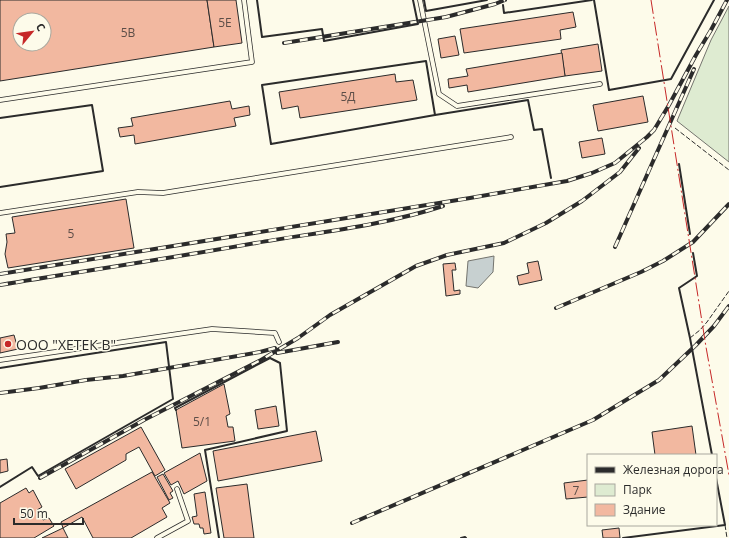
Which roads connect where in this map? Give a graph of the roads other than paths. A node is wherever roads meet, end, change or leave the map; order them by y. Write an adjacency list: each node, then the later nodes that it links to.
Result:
1 (244, 0): 4 (lane)
2 (420, 0): 3 (lane)
3 (600, 84)
4 (0, 100)
5 (511, 137): 6 (lane)
6 (0, 213)
7 (279, 342): 8 (lane)
8 (0, 360)
9 (177, 489): 10 (lane)
10 (158, 538)

